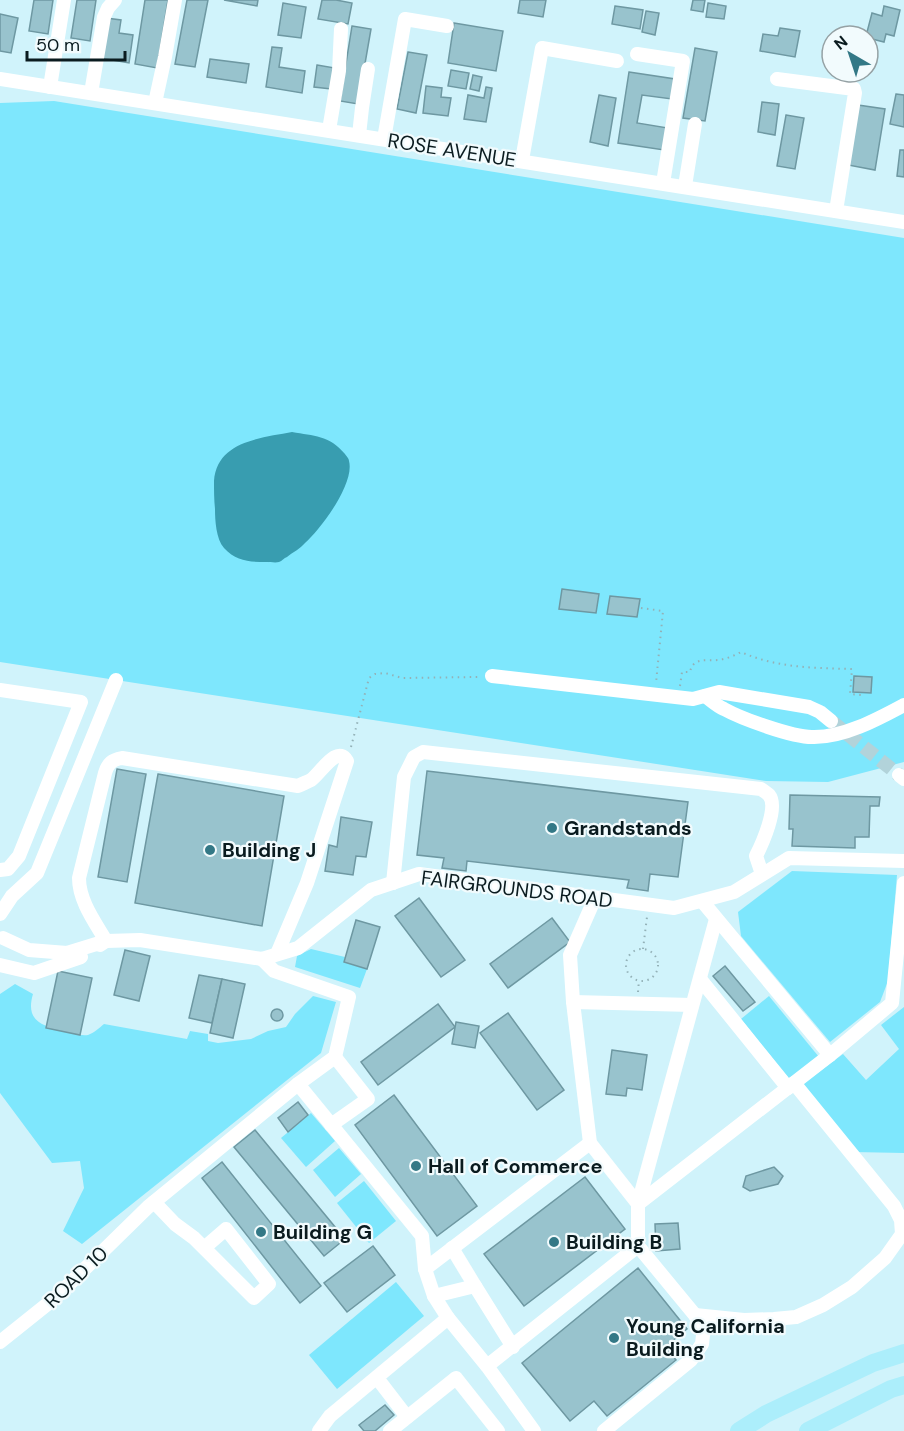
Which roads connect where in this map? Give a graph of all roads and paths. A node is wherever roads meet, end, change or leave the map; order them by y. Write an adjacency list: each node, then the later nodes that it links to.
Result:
1 (64, 0): 11 (street)
2 (115, 0): 12 (street)
3 (175, 0): 13 (street)
4 (447, 26): 17 (street)
5 (341, 29): 15 (street)
6 (637, 54): 19 (street)
7 (616, 61): 18 (street)
8 (368, 69): 16 (street)
9 (0, 78): 11 (street, ROSE AVENUE)
10 (777, 79): 21 (street)
11 (50, 87): 12 (street, ROSE AVENUE)
12 (91, 93): 13 (street, ROSE AVENUE)
13 (155, 103): 15 (street, ROSE AVENUE)
14 (695, 124): 20 (street)
15 (329, 130): 16 (street, ROSE AVENUE)
16 (359, 135): 17 (street, ROSE AVENUE)
17 (384, 139): 18 (street, ROSE AVENUE)
18 (522, 160): 19 (street, ROSE AVENUE)
19 (663, 183): 20 (street, ROSE AVENUE)
20 (685, 186): 21 (street, ROSE AVENUE)
21 (836, 211): 22 (street, ROSE AVENUE)
22 (904, 222)
23 (641, 608): 28 (path)
24 (682, 672): 29 (path)
25 (492, 676): 28 (street); 33 (path)
26 (116, 680): 42 (street)
27 (0, 690): 35 (street)
28 (654, 695): 30 (street)
29 (862, 695)
30 (705, 696): 31 (street); 32 (street)
31 (904, 705)
32 (831, 721)
33 (347, 761): 45 (street); 47 (street)
34 (904, 861): 36 (street, FAIRGROUNDS ROAD)
35 (0, 870)
36 (762, 874): 37 (street); 40 (street, FAIRGROUNDS ROAD)
37 (393, 883): 39 (street, FAIRGROUNDS ROAD); 47 (street, FAIRGROUNDS ROAD)
38 (904, 883): 53 (street)
39 (595, 898): 41 (street, FAIRGROUNDS ROAD); 51 (street)
40 (702, 902): 41 (street, FAIRGROUNDS ROAD); 43 (street)
41 (648, 905): 46 (path)
42 (0, 914)
43 (716, 919): 50 (street); 53 (street)
44 (3, 938): 45 (street, FAIRGROUNDS ROAD)
45 (106, 941): 48 (street, FAIRGROUNDS ROAD); 49 (street)
46 (643, 949): 46 (path)
47 (277, 954): 48 (street, FAIRGROUNDS ROAD)
48 (262, 959): 54 (street)
49 (0, 965)
50 (700, 980): 52 (street); 56 (street)
51 (573, 1002): 52 (street); 58 (street)
52 (692, 1005): 60 (street)
53 (830, 1055): 56 (street)
54 (335, 1057): 55 (street, ROAD 10); 57 (street)
55 (298, 1084): 57 (street); 59 (street, ROAD 10)
56 (791, 1086): 60 (street); 67 (street)
57 (332, 1125): 64 (street)
58 (590, 1143): 60 (street); 63 (street)
59 (151, 1204): 62 (street); 69 (street, ROAD 10)
60 (638, 1204): 61 (street)
61 (638, 1246): 67 (street); 70 (street)
62 (204, 1248): 62 (street)
63 (452, 1248): 64 (street); 65 (street)
64 (424, 1269): 66 (street)
65 (475, 1286): 66 (street); 70 (street)
66 (434, 1296): 68 (street)
67 (695, 1315): 80 (street)
68 (448, 1318): 72 (street); 73 (street)
69 (0, 1342)
70 (513, 1347): 72 (street)
71 (904, 1353): 81 (main road)
72 (487, 1366): 79 (street)
73 (377, 1378): 75 (street); 76 (street)
74 (904, 1384): 82 (main road)
75 (407, 1417): 77 (street); 78 (street)
76 (319, 1431)
77 (390, 1431)
78 (498, 1431)
79 (534, 1431)
80 (604, 1431)
81 (739, 1431)
82 (808, 1431)

